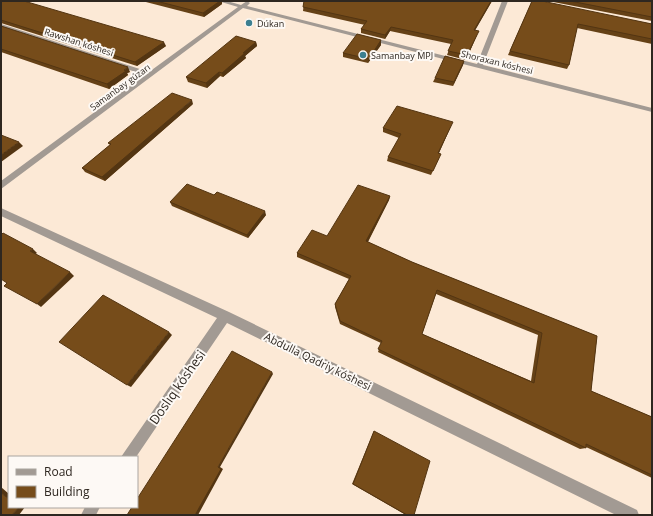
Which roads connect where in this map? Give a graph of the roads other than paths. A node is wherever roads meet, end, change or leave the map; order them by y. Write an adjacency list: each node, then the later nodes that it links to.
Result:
1 (221, 1): 4 (street, Shoraxan kóshesi)
2 (250, 1): 4 (street, Samanbay gúzarı)
3 (505, 1): 6 (street)
4 (243, 6): 6 (street, Shoraxan kóshesi); 7 (street, Samanbay gúzarı)
5 (1, 26): 7 (street, Rawshan kóshesi)
6 (479, 67): 8 (street, Shoraxan kóshesi)
7 (152, 75): 9 (street, Samanbay gúzarı)
8 (652, 110)
9 (1, 186)
10 (1, 212): 11 (street, Abdulla Qadriy kóshesi)
11 (226, 316): 12 (street, Doslıq kóshesi); 13 (street, Abdulla Qadriy kóshesi)
12 (129, 456)
13 (632, 515)

